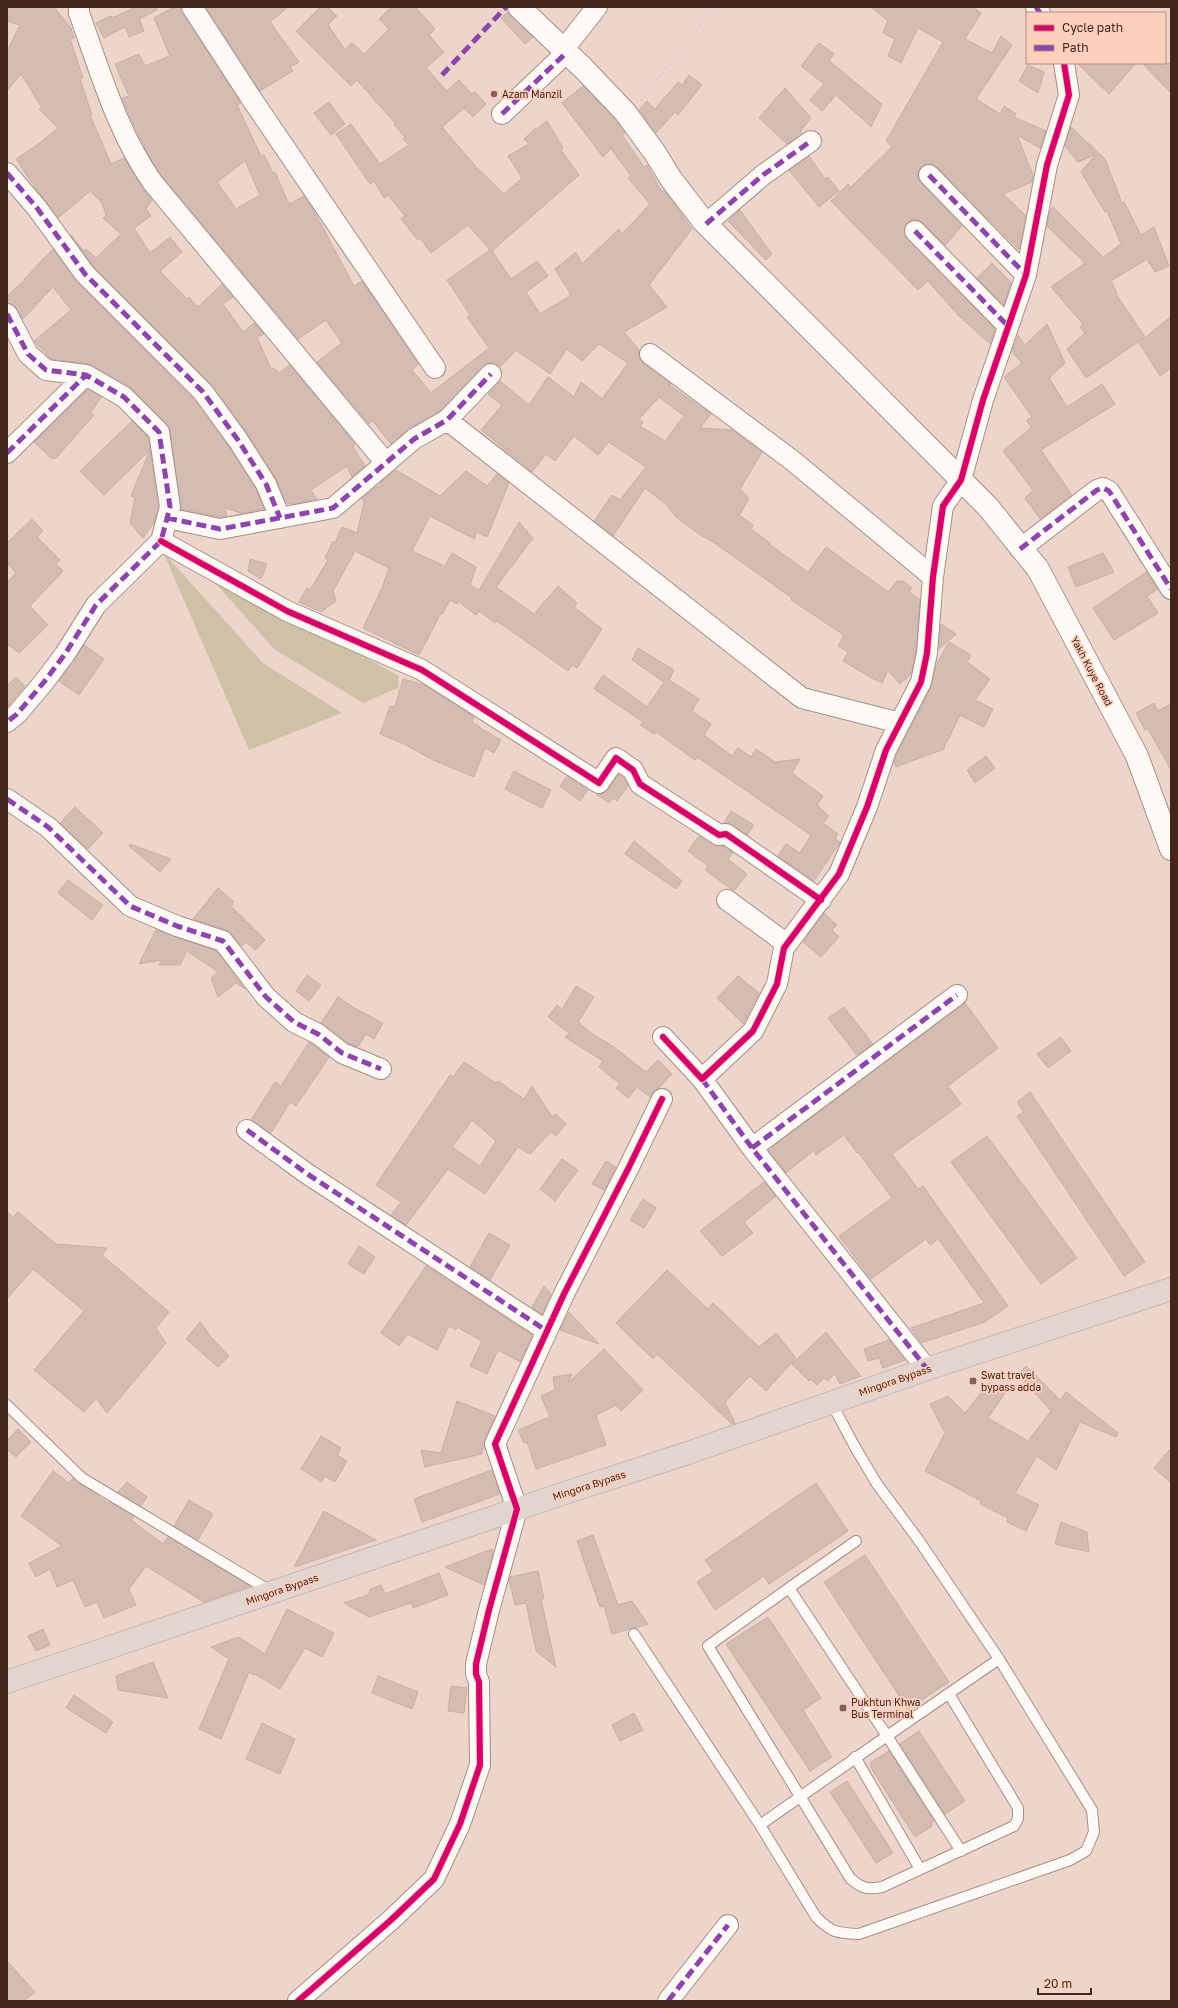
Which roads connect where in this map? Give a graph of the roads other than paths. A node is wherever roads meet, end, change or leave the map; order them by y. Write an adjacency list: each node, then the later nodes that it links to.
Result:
1 (79, 7): 22 (street)
2 (192, 7): 17 (street)
3 (519, 7): 5 (main road, Yakh Kuye Road)
4 (597, 7): 5 (street)
5 (567, 52): 7 (street); 11 (main road, Yakh Kuye Road)
6 (1064, 64): 13 (street)
7 (502, 114)
8 (811, 141): 11 (street)
9 (7, 173): 25 (street)
10 (929, 175): 13 (street)
11 (706, 224): 23 (main road, Yakh Kuye Road)
12 (915, 231): 15 (street)
13 (1026, 275): 15 (street)
14 (7, 314): 19 (street)
15 (1007, 325): 23 (street)
16 (650, 354): 28 (street)
17 (435, 368)
18 (491, 374): 20 (street)
19 (86, 375): 21 (street); 24 (street)
20 (447, 420): 22 (street); 31 (street)
21 (7, 453)
22 (386, 463): 25 (street)
23 (961, 480): 27 (main road, Yakh Kuye Road); 28 (street)
24 (167, 518): 25 (street); 26 (street)
25 (280, 518)
26 (161, 541): 30 (street); 35 (street)
27 (1020, 549): 29 (street); 33 (main road, Yakh Kuye Road)
28 (933, 577): 31 (street)
29 (1171, 589)
30 (7, 722)
31 (900, 723): 35 (street)
32 (7, 799): 39 (street)
33 (1171, 849)
34 (727, 900): 36 (street)
35 (821, 900): 36 (street)
36 (787, 944): 40 (street)
37 (957, 995): 43 (street)
38 (663, 1037): 40 (street)
39 (382, 1069)
40 (702, 1079): 43 (street)
41 (662, 1099): 45 (street)
42 (247, 1130): 45 (street)
43 (752, 1148): 46 (street)
44 (1171, 1289): 46 (highway, Mingora Bypass)
45 (547, 1331): 49 (street)
46 (927, 1369): 47 (highway, Mingora Bypass)
47 (831, 1402): 49 (highway, Mingora Bypass); 54 (lane)
48 (7, 1405): 52 (lane)
49 (517, 1509): 52 (highway, Mingora Bypass); 64 (street)
50 (856, 1541): 51 (lane)
51 (789, 1588): 57 (lane); 59 (lane)
52 (272, 1592): 55 (highway, Mingora Bypass)
53 (634, 1634): 60 (lane)
54 (999, 1660): 56 (lane); 60 (lane)
55 (7, 1682)
56 (949, 1694): 57 (lane); 61 (lane)
57 (887, 1736): 58 (lane); 61 (lane)
58 (855, 1757): 59 (lane); 62 (lane)
59 (800, 1797): 60 (lane); 62 (lane)
60 (760, 1825)
61 (961, 1850): 62 (lane)
62 (920, 1869)
63 (728, 1925): 65 (street)
64 (298, 2001)
65 (668, 2001)

